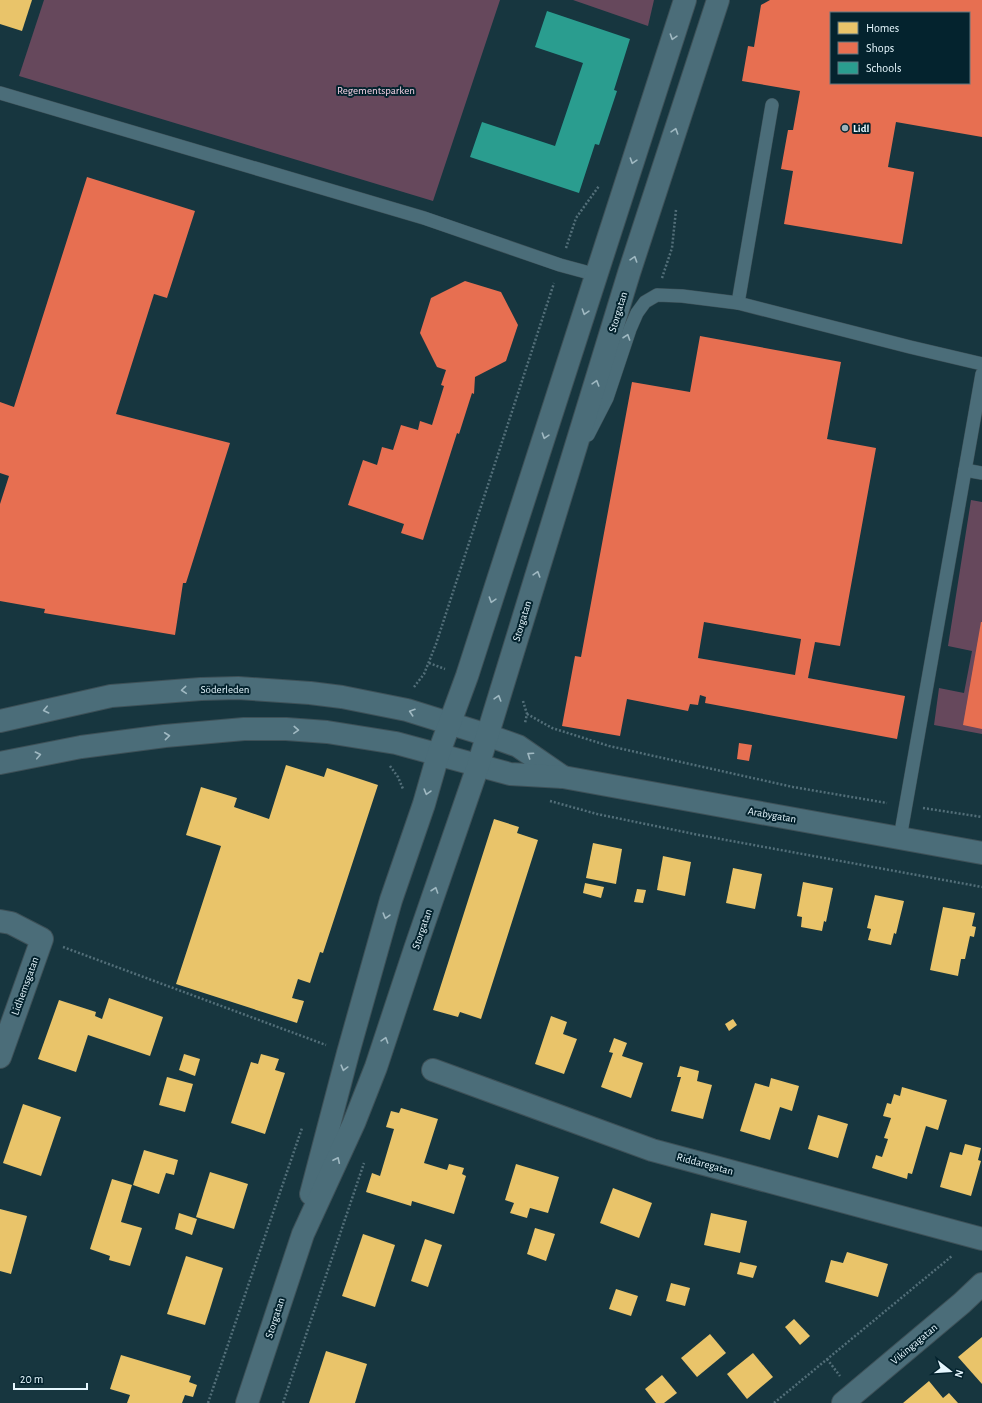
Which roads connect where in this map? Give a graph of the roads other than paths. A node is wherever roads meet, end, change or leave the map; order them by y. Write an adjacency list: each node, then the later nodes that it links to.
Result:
1 (685, 0): 5 (main road, Storgatan, one-way to 5)
2 (718, 0): 11 (main road, Storgatan, one-way to 2)
3 (0, 93): 5 (lane)
4 (772, 105): 6 (lane)
5 (597, 275): 13 (main road, Storgatan, one-way to 13)
6 (738, 303): 7 (lane); 11 (lane, one-way to 6)
7 (982, 364)
8 (982, 374): 9 (lane)
9 (965, 470): 10 (lane); 19 (lane)
10 (982, 473)
11 (567, 475): 14 (main road, Storgatan, one-way to 11)
12 (0, 721): 13 (main road, Söderleden, one-way to 12)
13 (449, 724): 14 (main road, Arabygatan); 15 (main road, Storgatan)
14 (487, 735): 17 (main road, Storgatan); 18 (main road, Arabygatan, one-way to 14)
15 (438, 755): 16 (main road, one-way to 15); 17 (main road, Arabygatan); 24 (main road, Storgatan, one-way to 24)
16 (0, 763)
17 (478, 766): 18 (main road, Arabygatan); 24 (main road, Storgatan, one-way to 17)
18 (563, 777): 19 (main road, Arabygatan)
19 (900, 838): 20 (main road, Arabygatan)
20 (982, 853)
21 (0, 921): 22 (main road, Lidhemsgatan)
22 (0, 1057)
23 (433, 1070): 25 (main road, Riddaregatan)
24 (303, 1234): 27 (main road, Storgatan)
25 (978, 1239)
26 (982, 1284): 28 (main road, Vikingagatan)
27 (247, 1403)
28 (844, 1403)

